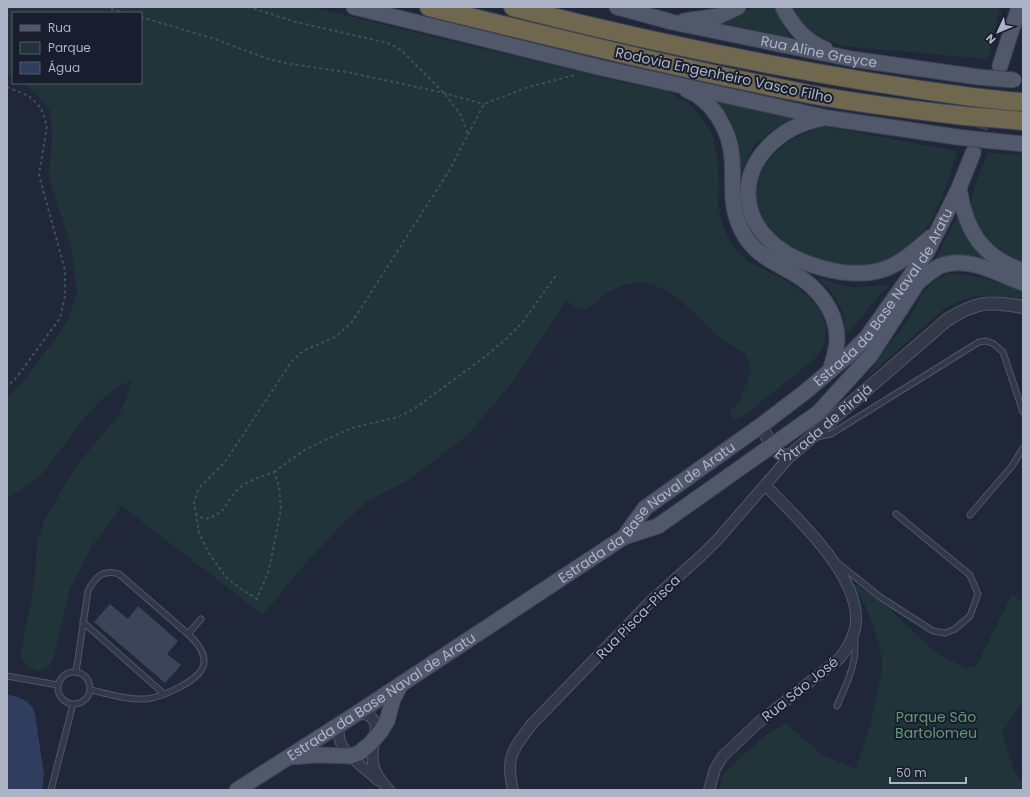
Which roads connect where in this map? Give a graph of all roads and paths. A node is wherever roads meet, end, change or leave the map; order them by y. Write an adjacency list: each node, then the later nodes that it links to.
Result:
1 (105, 7): 12 (path)
2 (248, 7): 22 (path)
3 (354, 7): 20 (main road)
4 (429, 7): 26 (highway, Rodovia Engenheiro Vasco Filho, bridge)
5 (513, 7): 23 (highway, Rodovia Engenheiro Vasco Filho, bridge)
6 (617, 7): 14 (main road, Rua Aline Greyce)
7 (738, 7): 14 (main road)
8 (783, 7): 16 (main road)
9 (1010, 7): 15 (main road)
10 (1019, 7): 15 (main road)
11 (1023, 11): 15 (main road)
12 (122, 12)
13 (142, 17): 22 (path)
14 (672, 22): 16 (main road, Rua Aline Greyce)
15 (1010, 31): 17 (main road)
16 (852, 60): 19 (main road, Rua Aline Greyce, bridge)
17 (1000, 66)
18 (580, 74): 24 (path)
19 (1018, 81)
20 (666, 82): 25 (main road); 38 (main road)
21 (7, 87): 39 (path)
22 (444, 93): 24 (path); 27 (path)
23 (1015, 101)
24 (484, 104): 27 (path)
25 (828, 118): 28 (main road, bridge); 31 (main road)
26 (1023, 121)
27 (468, 135): 48 (path)
28 (1023, 144)
29 (973, 153): 30 (main road, Estrada da Base Naval de Aratu)
30 (959, 188): 31 (main road, Estrada da Base Naval de Aratu); 33 (main road)
31 (937, 231): 32 (main road, Estrada da Base Naval de Aratu)
32 (927, 252): 35 (main road); 38 (main road, Estrada da Base Naval de Aratu)
33 (1023, 271)
34 (557, 274): 46 (path)
35 (918, 282): 36 (main road); 43 (main road)
36 (1023, 283)
37 (1023, 308): 42 (street, Entrada de Pirajá)
38 (830, 371): 41 (main road, Estrada da Base Naval de Aratu)
39 (7, 387)
40 (1023, 412): 42 (lane)
41 (763, 424): 43 (street); 51 (main road, Estrada da Base Naval de Aratu)
42 (810, 438): 45 (street, Entrada de Pirajá)
43 (773, 446): 45 (street, Entrada de Pirajá); 51 (main road, Entrada de Pirajá)
44 (1023, 448): 50 (lane)
45 (792, 454): 47 (street, Rua Pisca-Pisca)
46 (274, 472): 48 (path); 48 (path)
47 (765, 485): 52 (street, Rua São José); 73 (street, Rua Pisca-Pisca)
48 (196, 514)
49 (896, 514): 52 (lane)
50 (970, 515)
51 (624, 537): 59 (main road, Estrada da Base Naval de Aratu)
52 (827, 552): 56 (street, Rua São José)
53 (201, 619): 55 (lane)
54 (83, 622): 55 (lane); 57 (lane); 62 (lane)
55 (188, 634): 62 (lane)
56 (854, 636): 64 (lane); 74 (street, Rua São José)
57 (76, 672): 60 (lane); 61 (lane)
58 (7, 676): 60 (lane)
59 (401, 684): 65 (main road, Estrada da Base Naval de Aratu); 67 (main road)
60 (58, 685): 63 (lane)
61 (90, 690): 62 (lane); 63 (lane)
62 (164, 694)
63 (73, 704): 71 (lane)
64 (837, 706)
65 (356, 714): 66 (main road, Estrada da Base Naval de Aratu); 67 (street)
66 (341, 724): 68 (street); 69 (main road, Estrada da Base Naval de Aratu)
67 (375, 739): 68 (main road); 70 (street)
68 (350, 756): 69 (main road); 70 (street)
69 (289, 757): 72 (main road, Estrada da Base Naval de Aratu)
70 (386, 787)
71 (51, 790)
72 (237, 790)
73 (513, 790)
74 (709, 790)

